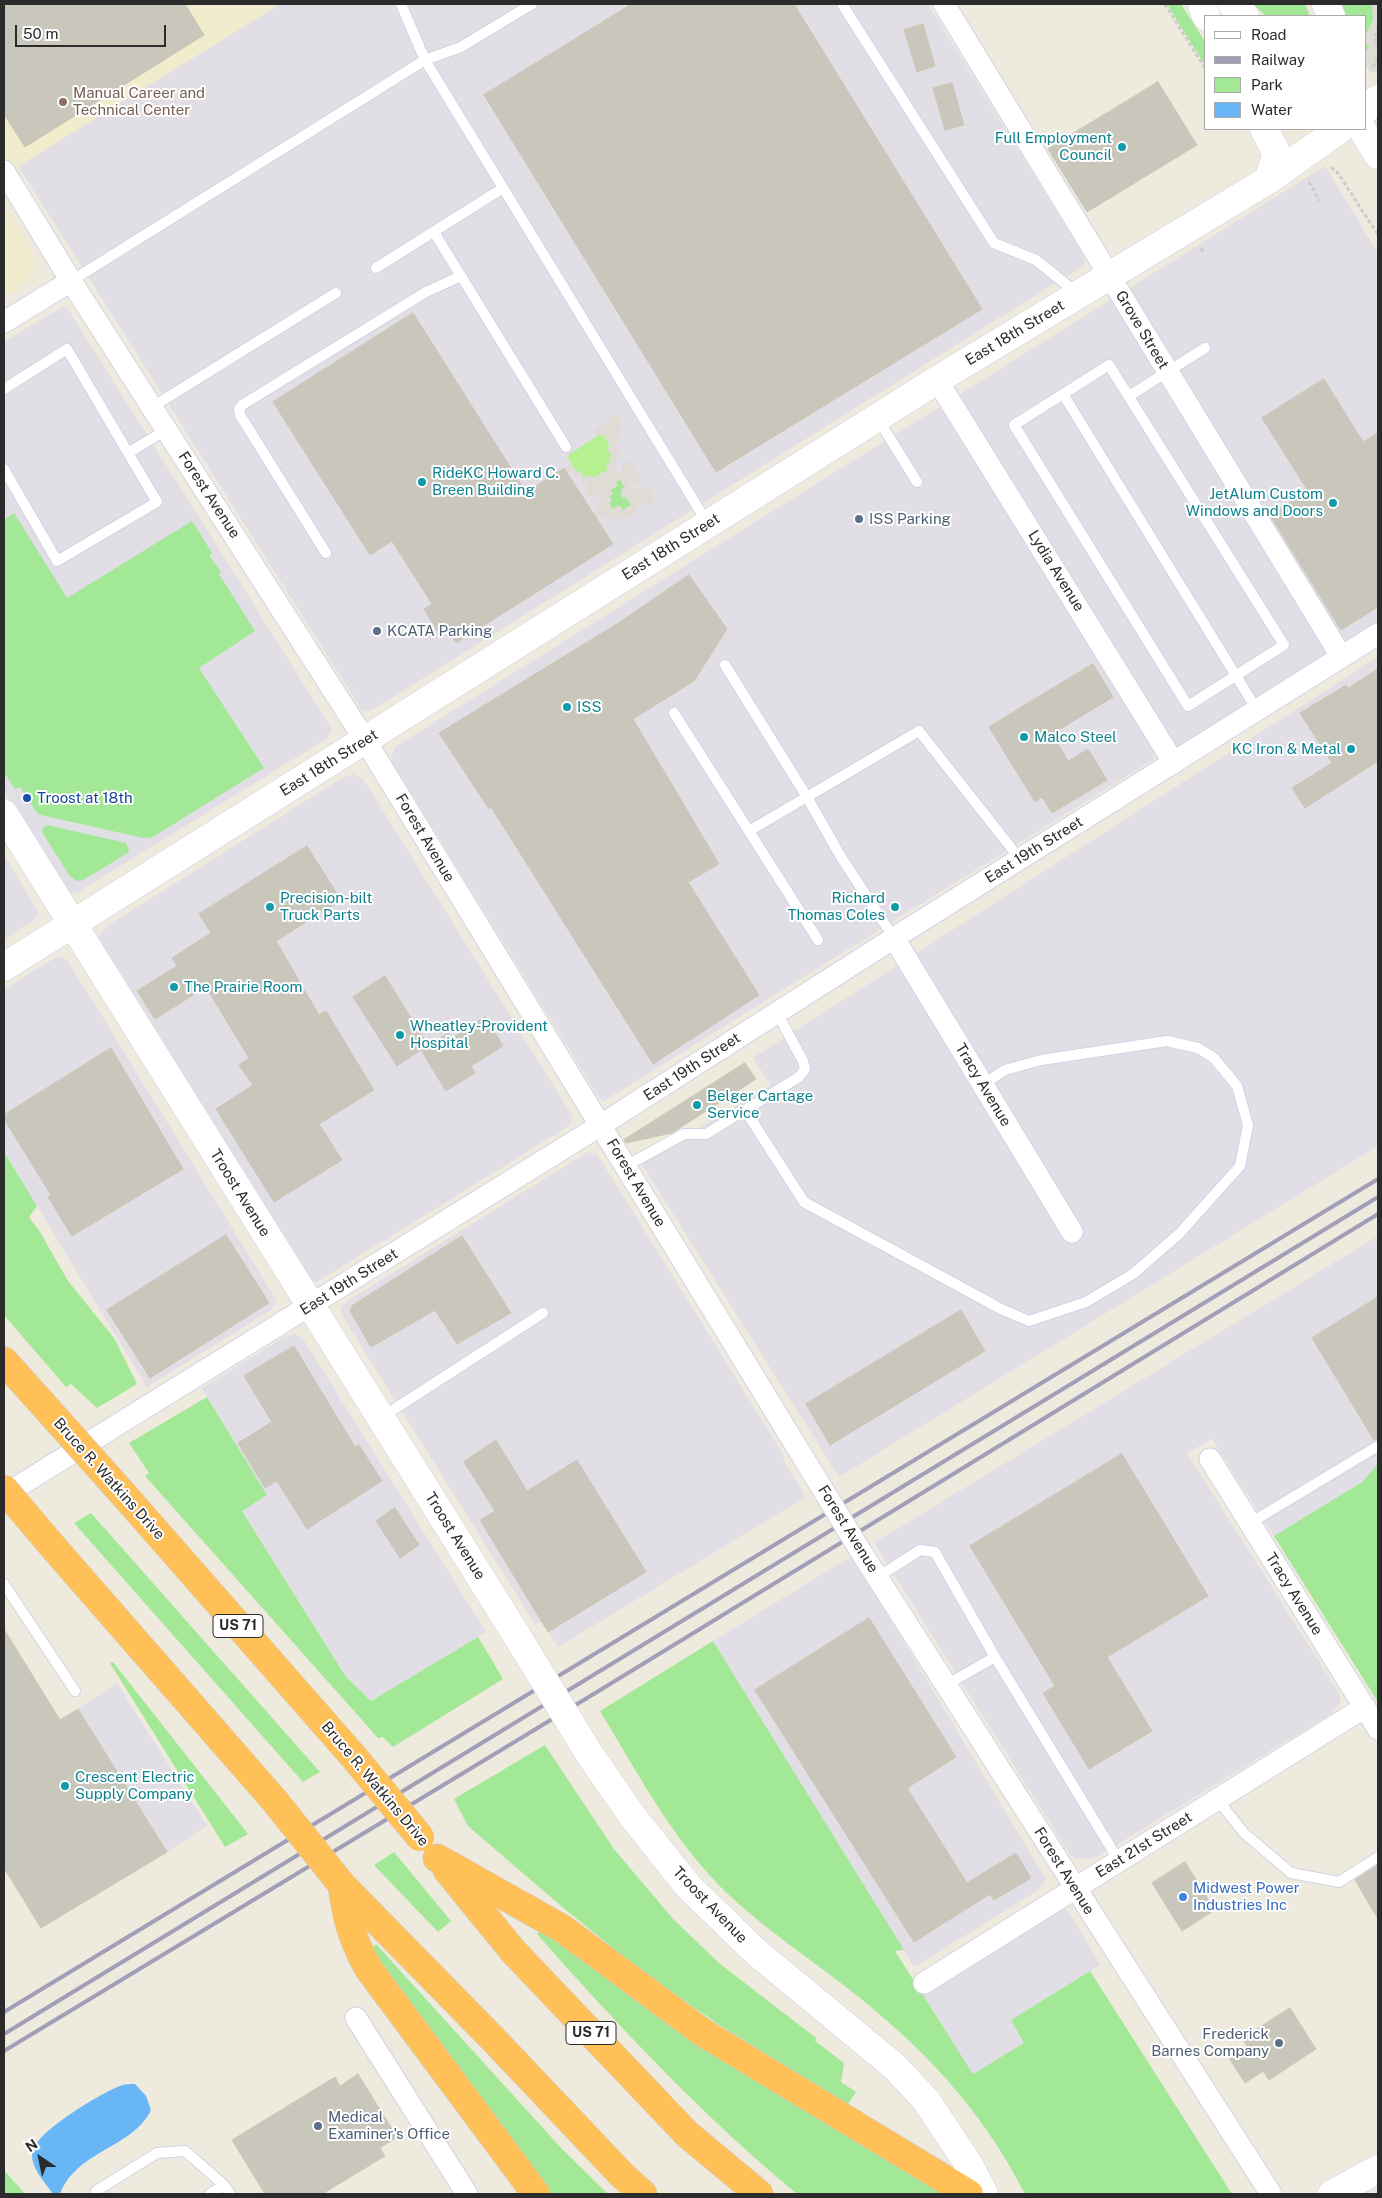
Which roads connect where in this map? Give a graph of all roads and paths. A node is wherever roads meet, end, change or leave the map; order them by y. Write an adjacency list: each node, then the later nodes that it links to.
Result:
1 (402, 4): 11 (lane)
2 (532, 4): 11 (lane)
3 (842, 4): 35 (lane)
4 (944, 4): 32 (street, Grove Street)
5 (1165, 4): 12 (path)
6 (1232, 4): 7 (main road)
7 (1244, 15)
8 (1378, 26): 9 (path)
9 (1378, 47)
10 (1378, 57): 13 (path)
11 (425, 60): 24 (lane); 33 (lane)
12 (1204, 67)
13 (1373, 67)
14 (1378, 99): 15 (main road)
15 (1367, 108)
16 (1264, 130): 22 (main road)
17 (1339, 130): 22 (main road, East 18th Street)
18 (1363, 130): 19 (main road)
19 (1378, 155)
20 (1331, 167): 27 (path)
21 (4, 171): 33 (street, Forest Avenue)
22 (1268, 180): 32 (main road, East 18th Street)
23 (1308, 182): 25 (path)
24 (503, 188): 26 (lane); 50 (lane)
25 (1320, 201)
26 (434, 232): 30 (lane); 31 (lane)
27 (1378, 235)
28 (1201, 248): 29 (path)
29 (1204, 254)
30 (376, 268)
31 (461, 276): 46 (lane); 51 (lane)
32 (1110, 276): 35 (main road, East 18th Street); 38 (street, Grove Street)
33 (71, 280): 36 (street); 43 (street, Forest Avenue)
34 (336, 293): 43 (lane)
35 (1079, 295): 39 (main road, East 18th Street)
36 (4, 322)
37 (1205, 348): 38 (lane)
38 (1167, 372): 42 (lane); 53 (street, Grove Street)
39 (937, 380): 44 (main road, East 18th Street); 59 (street, Lydia Avenue)
40 (4, 389): 47 (lane)
41 (1062, 394): 42 (lane); 55 (lane); 55 (lane)
42 (1129, 396): 55 (lane)
43 (152, 407): 45 (street, Forest Avenue)
44 (877, 418): 49 (lane); 50 (main road, East 18th Street)
45 (166, 430): 47 (lane); 58 (street, Forest Avenue)
46 (566, 447)
47 (128, 453): 48 (lane)
48 (4, 469)
49 (917, 482)
50 (708, 524): 58 (main road, East 18th Street)
51 (326, 553)
52 (1378, 634): 53 (street, East 19th Street)
53 (1341, 656): 56 (street, East 19th Street)
54 (725, 665): 60 (lane)
55 (1236, 676): 56 (lane)
56 (1257, 710): 59 (street, East 19th Street)
57 (674, 712): 62 (lane)
58 (365, 740): 64 (main road, East 18th Street); 71 (street, Forest Avenue)
59 (1174, 762): 63 (street, East 19th Street)
60 (807, 797): 62 (lane); 63 (lane); 65 (lane)
61 (4, 814): 64 (main road, Troost Avenue)
62 (750, 831): 66 (lane)
63 (1020, 859): 65 (street, East 19th Street)
64 (73, 924): 67 (main road, East 18th Street); 74 (main road, Troost Avenue)
65 (894, 938): 68 (street, East 19th Street); 69 (street, Tracy Avenue)
66 (818, 940)
67 (4, 967)
68 (777, 1013): 70 (lane); 71 (street, East 19th Street)
69 (983, 1084): 70 (lane); 73 (street, Tracy Avenue)
70 (745, 1110): 72 (lane)
71 (601, 1125): 72 (street, Forest Avenue); 74 (street, East 19th Street)
72 (626, 1166): 83 (street, Forest Avenue, bridge)
73 (1072, 1232)
74 (311, 1306): 77 (main road, Troost Avenue); 81 (street, East 19th Street)
75 (543, 1313): 77 (lane)
76 (4, 1360): 92 (highway, Bruce R. Watkins Drive / US 71, bridge)
77 (381, 1417): 108 (main road, Troost Avenue, bridge)
78 (1378, 1446): 82 (lane)
79 (1210, 1459): 82 (street, Tracy Avenue)
80 (4, 1489): 94 (highway, bridge)
81 (4, 1495)
82 (1250, 1523): 88 (street, Tracy Avenue)
83 (878, 1576): 85 (lane); 86 (street, Forest Avenue)
84 (4, 1584): 87 (lane)
85 (995, 1657): 86 (lane); 93 (lane)
86 (946, 1684): 95 (street, Forest Avenue)
87 (75, 1690)
88 (1365, 1707): 89 (street, Tracy Avenue); 90 (street, East 21st Street)
89 (1378, 1729)
90 (1218, 1799): 91 (lane); 93 (street, East 21st Street)
91 (1378, 1857)
92 (437, 1858): 106 (highway, Bruce R. Watkins Drive / US 71); 107 (highway)
93 (1119, 1861): 95 (street, East 21st Street)
94 (342, 1884): 104 (highway); 105 (highway)
95 (1074, 1889): 96 (street, East 21st Street); 109 (street, Forest Avenue)
96 (924, 1983)
97 (356, 2018): 103 (street)
98 (1378, 2169): 110 (main road)
99 (227, 2190): 101 (lane); 102 (lane)
100 (1378, 2191): 111 (main road)
101 (95, 2194)
102 (210, 2194)
103 (467, 2194)
104 (536, 2194)
105 (644, 2194)
106 (759, 2194)
107 (969, 2194)
108 (984, 2194)
109 (1271, 2194)
110 (1332, 2194)
111 (1373, 2194)

